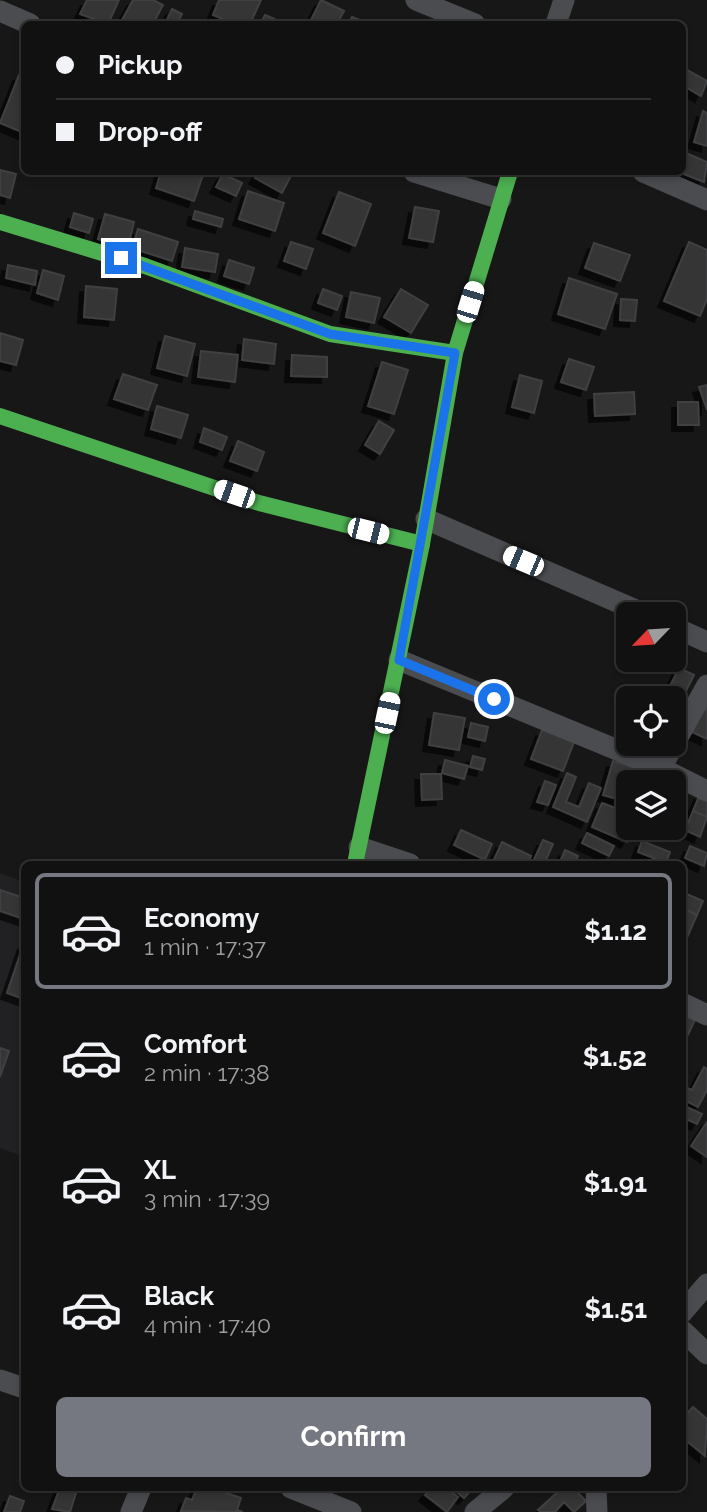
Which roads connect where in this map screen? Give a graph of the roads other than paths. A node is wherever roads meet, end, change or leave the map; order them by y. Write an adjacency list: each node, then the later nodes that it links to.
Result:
1 (416, 0): 5 (street)
2 (564, 0): 6 (street)
3 (0, 11): 4 (street)
4 (23, 21)
5 (468, 21)
6 (557, 21)
7 (423, 175): 10 (street)
8 (509, 175): 10 (street)
9 (650, 175): 11 (street)
10 (501, 200): 13 (street)
11 (707, 200)
12 (0, 222): 13 (street)
13 (455, 353): 15 (street)
14 (1, 420): 16 (street)
15 (426, 519): 16 (street); 17 (street)
16 (422, 544): 20 (street)
17 (617, 602)
18 (686, 632): 19 (street)
19 (707, 642)
20 (399, 660): 22 (street); 24 (street)
21 (707, 685): 22 (street)
22 (661, 768): 23 (street)
23 (707, 791)
24 (357, 855): 25 (street)
25 (392, 861)
26 (686, 1005): 27 (street)
27 (707, 1015)
28 (707, 1284): 29 (street)
29 (686, 1308)
30 (686, 1334): 31 (street)
31 (707, 1354)
32 (0, 1380): 33 (street)
33 (21, 1387)
34 (140, 1491): 38 (street)
35 (298, 1491): 39 (street)
36 (500, 1491): 40 (street)
37 (596, 1491): 41 (street)
38 (131, 1512)
39 (351, 1512)
40 (475, 1512)
41 (597, 1512)

